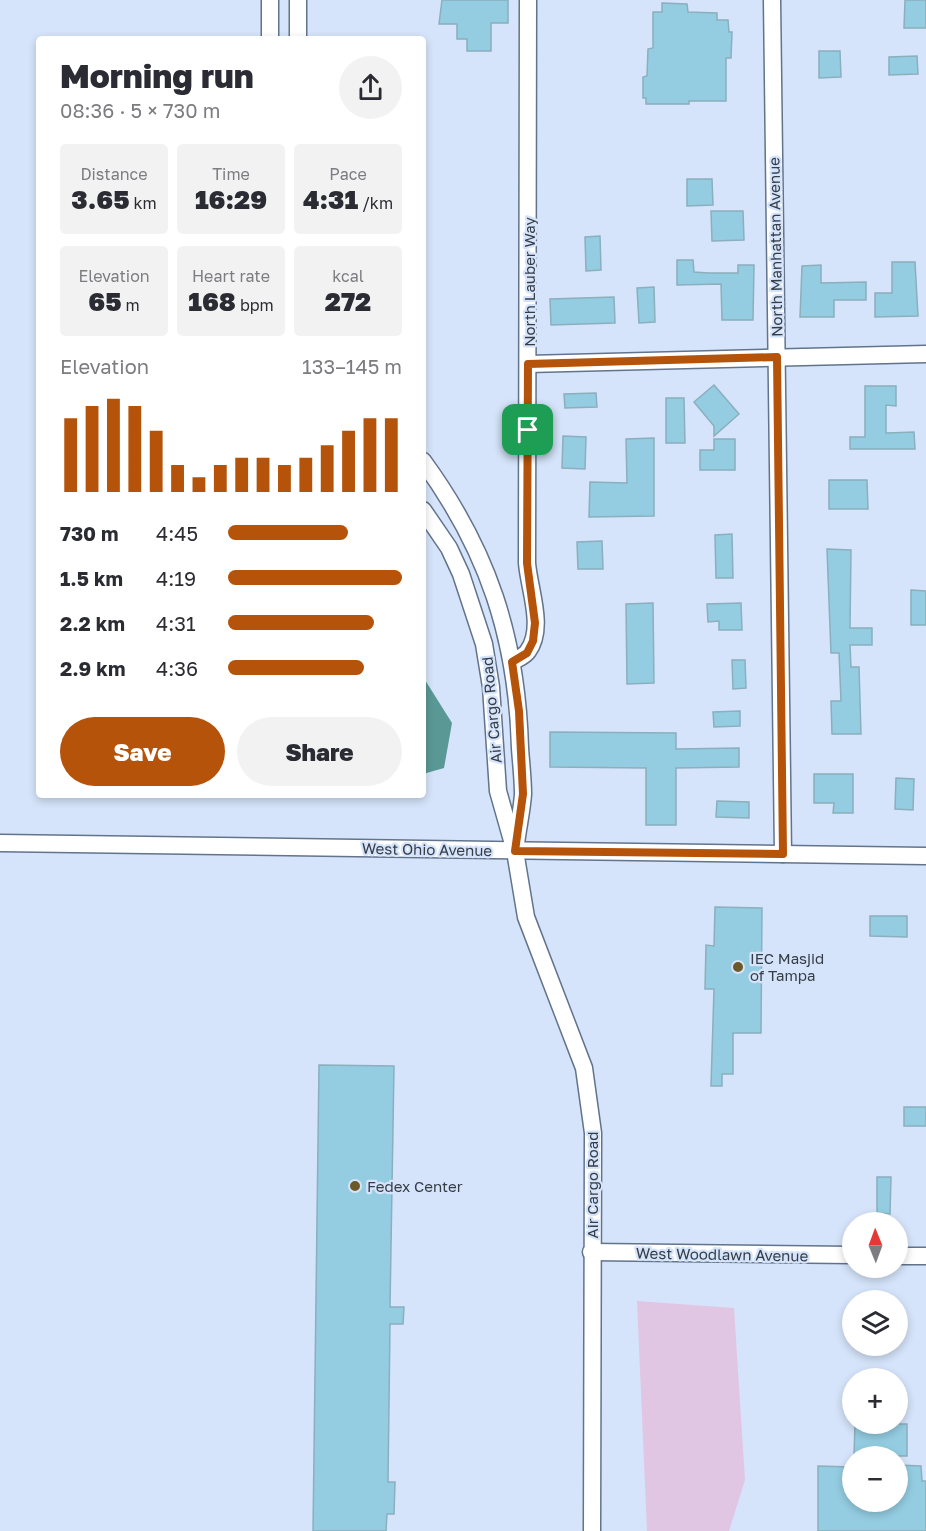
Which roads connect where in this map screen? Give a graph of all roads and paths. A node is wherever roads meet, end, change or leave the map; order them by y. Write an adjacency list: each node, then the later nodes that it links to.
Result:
1 (270, 0): 5 (street)
2 (298, 0): 6 (street)
3 (528, 0): 9 (street, North Lauber Way)
4 (772, 0): 8 (street, North Manhattan Avenue)
5 (270, 36)
6 (298, 36)
7 (926, 354): 8 (street)
8 (777, 357): 9 (street); 15 (street, North Manhattan Avenue)
9 (528, 364): 12 (street, North Lauber Way)
10 (426, 465): 12 (street, Air Cargo Road)
11 (426, 514): 14 (street, Air Cargo Road)
12 (512, 662): 14 (street, Air Cargo Road)
13 (0, 843): 14 (street, West Ohio Avenue)
14 (515, 851): 15 (street, West Ohio Avenue); 17 (street, Air Cargo Road)
15 (783, 854): 16 (street, West Ohio Avenue)
16 (926, 856)
17 (591, 1252): 18 (street, West Woodlawn Avenue); 21 (street, Air Cargo Road)
18 (842, 1255)
19 (908, 1256): 20 (street)
20 (926, 1256)
21 (592, 1531)

